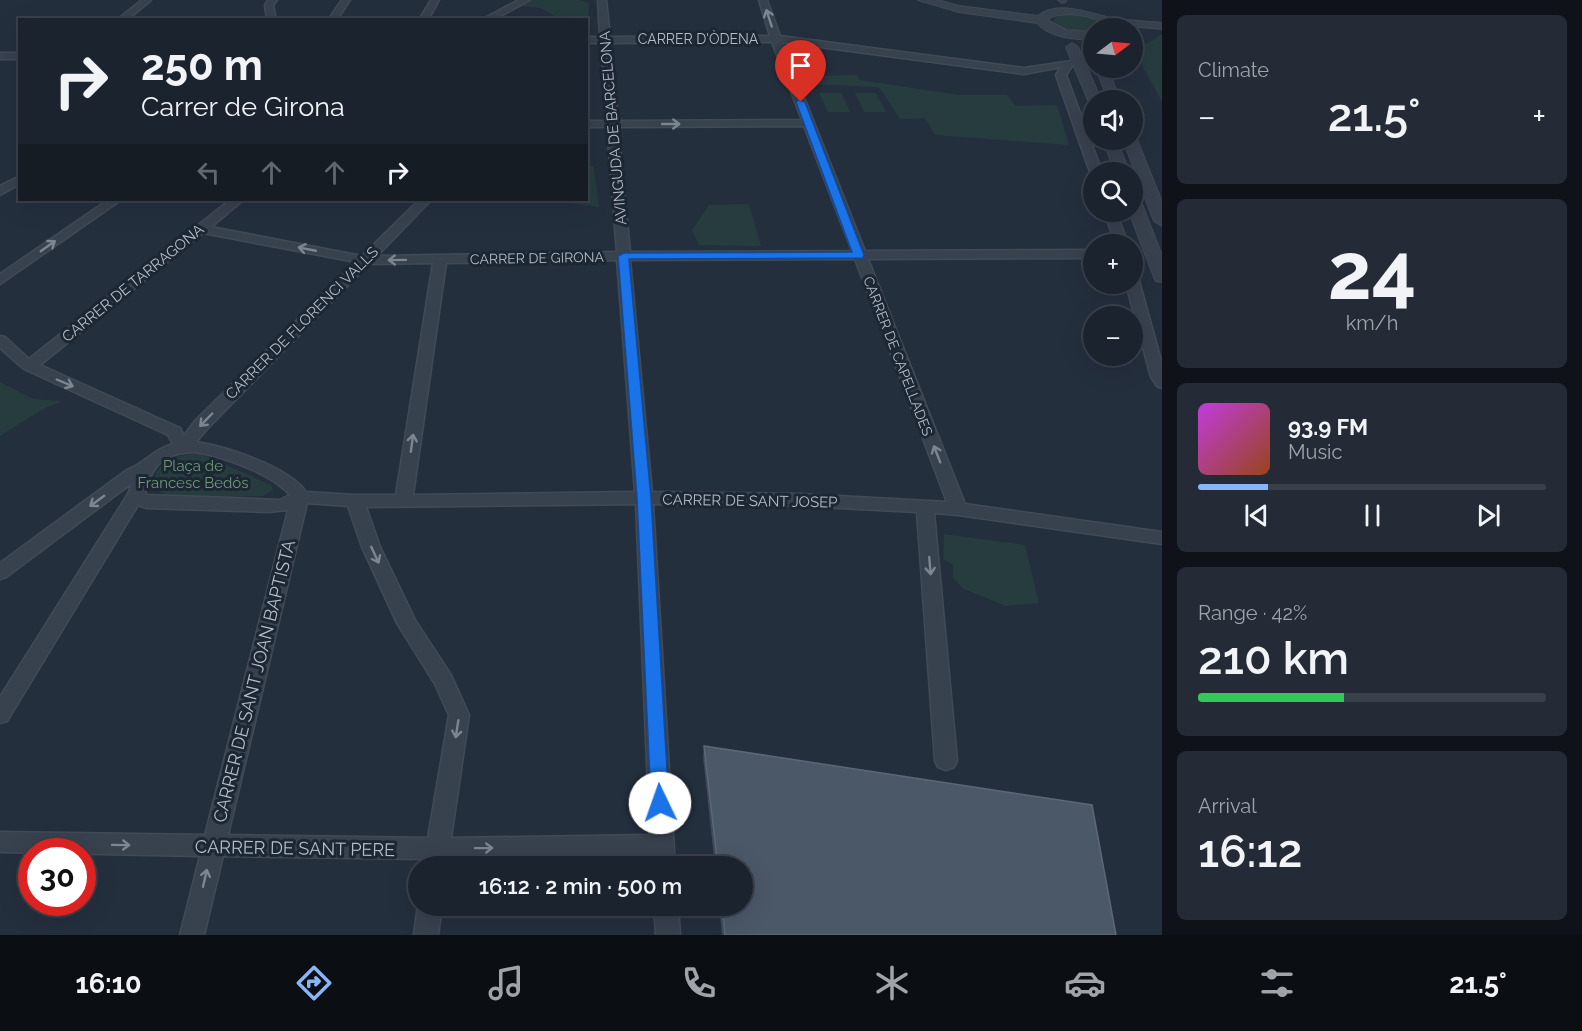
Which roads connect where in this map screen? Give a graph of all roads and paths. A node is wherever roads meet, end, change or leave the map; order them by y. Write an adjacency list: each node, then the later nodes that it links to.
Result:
1 (147, 0): 12 (street)
2 (273, 0): 13 (street)
3 (346, 0): 14 (street)
4 (435, 0): 15 (street)
5 (526, 0): 16 (street)
6 (602, 0): 26 (street, AVINGUDA DE BARCELONA)
7 (764, 0): 24 (street, CARRER DE CAPELLADES, one-way to 7)
8 (924, 0): 10 (street)
9 (1085, 0): 11 (street)
10 (1045, 12): 11 (street); 21 (street)
11 (1090, 14): 17 (street)
12 (124, 18)
13 (272, 18)
14 (333, 18)
15 (424, 18)
16 (489, 18)
17 (1097, 18)
18 (1143, 26): 19 (street)
19 (1162, 26)
20 (1143, 31): 22 (street)
21 (1059, 32): 23 (street); 27 (street)
22 (1162, 32)
23 (1083, 35)
24 (776, 39): 26 (street, CARRER D'ÒDENA); 31 (street, CARRER D'ÒDENA); 34 (street, CARRER DE CAPELLADES)
25 (588, 40): 26 (street, CARRER D'ÒDENA)
26 (605, 40): 36 (street, AVINGUDA DE BARCELONA)
27 (1072, 47): 30 (street); 33 (street)
28 (0, 56): 29 (street)
29 (18, 56)
30 (1069, 63): 31 (street, CARRER D'ÒDENA); 32 (street)
31 (1024, 71): 32 (street, CARRER D'ÒDENA)
32 (1065, 89): 38 (street)
33 (1091, 90)
34 (809, 123): 36 (street, one-way to 34); 48 (street, CARRER DE CAPELLADES)
35 (588, 124): 36 (street)
36 (612, 124): 49 (street, AVINGUDA DE BARCELONA)
37 (1134, 150): 44 (street)
38 (1092, 162)
39 (18, 180): 40 (street)
40 (0, 191)
41 (114, 201): 53 (street, one-way to 41)
42 (236, 201): 46 (street, CARRER DE TARRAGONA)
43 (424, 201): 51 (street, CARRER DE FLORENCI VALLS)
44 (1162, 221)
45 (1141, 222): 52 (street)
46 (200, 229): 51 (street, CARRER DE GIRONA, one-way to 46); 56 (street, CARRER DE TARRAGONA)
47 (1083, 254): 48 (street, CARRER DE GIRONA)
48 (859, 255): 49 (street, CARRER DE GIRONA); 66 (street, CARRER DE CAPELLADES, one-way to 48)
49 (624, 256): 50 (street, CARRER DE GIRONA); 62 (street, AVINGUDA DE BARCELONA)
50 (440, 260): 51 (street, CARRER DE GIRONA, one-way to 51); 63 (street, one-way to 50)
51 (364, 261): 58 (street, CARRER DE FLORENCI VALLS, one-way to 58)
52 (1162, 277)
53 (0, 280)
54 (1135, 294): 57 (street)
55 (2, 345): 56 (street)
56 (30, 366): 58 (street, one-way to 58)
57 (1162, 383)
58 (183, 448): 59 (street); 61 (street)
59 (146, 469): 60 (street); 68 (street, one-way to 68)
60 (136, 494): 61 (street); 69 (street)
61 (300, 497): 64 (street, CARRER DE SANT JOSEP); 72 (street, CARRER DE SANT JOAN BAPTISTA)
62 (644, 498): 63 (street, CARRER DE SANT JOSEP); 65 (street, CARRER DE SANT JOSEP); 74 (street, AVINGUDA DE BARCELONA)
63 (404, 500): 64 (street, CARRER DE SANT JOSEP)
64 (355, 501): 73 (street, one-way to 73)
65 (925, 507): 66 (street, CARRER DE SANT JOSEP); 70 (street, one-way to 70)
66 (958, 509): 67 (street, CARRER DE SANT JOSEP)
67 (1162, 537)
68 (0, 572)
69 (0, 715)
70 (946, 761)
71 (0, 842): 72 (street, CARRER DE SANT PERE, one-way to 72)
72 (212, 847): 75 (street, CARRER DE SANT PERE); 78 (street, CARRER DE SANT JOAN BAPTISTA, one-way to 72)
73 (436, 856)
74 (663, 856)
75 (408, 857)
76 (429, 916): 79 (street)
77 (667, 916): 80 (street)
78 (192, 935)
79 (426, 935)
80 (668, 935)

